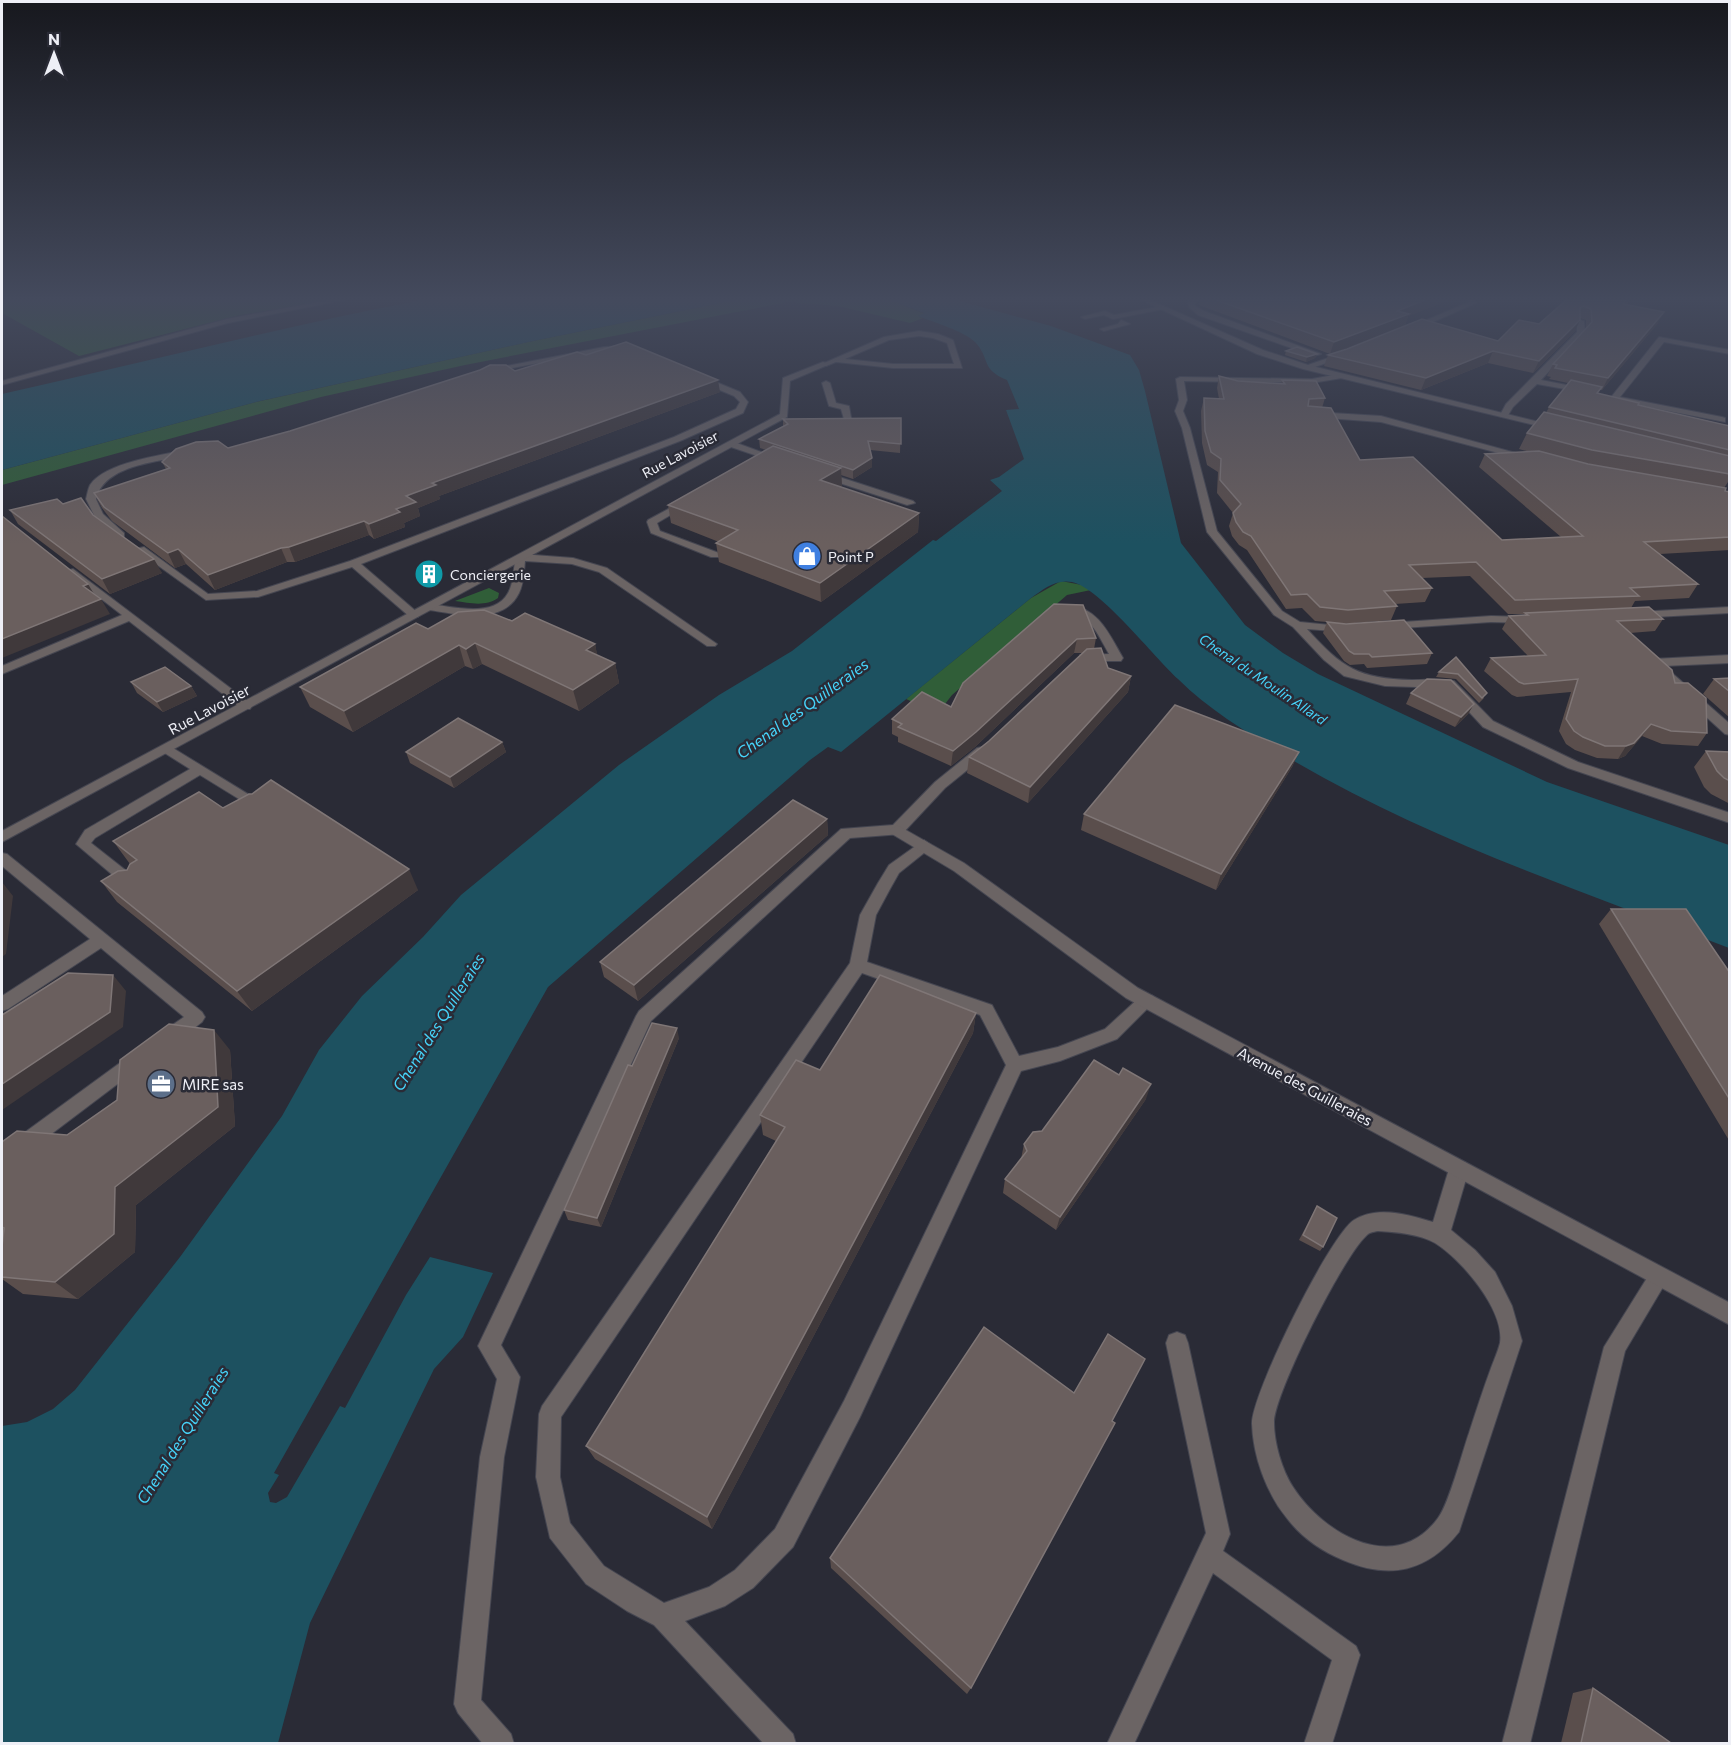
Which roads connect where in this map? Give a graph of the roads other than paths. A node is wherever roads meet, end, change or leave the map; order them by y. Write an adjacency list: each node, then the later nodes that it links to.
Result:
1 (706, 381): 31 (street)
2 (786, 381): 17 (street)
3 (1180, 381): 40 (street)
4 (1362, 381): 13 (street)
5 (1535, 381): 13 (street)
6 (1537, 381): 9 (street)
7 (1628, 381): 11 (street)
8 (826, 383): 16 (street)
9 (1592, 393)
10 (1604, 396): 11 (street)
11 (1615, 398): 14 (street)
12 (1309, 415): 23 (street)
13 (1504, 415): 18 (street)
14 (1726, 418): 19 (street)
15 (793, 422): 17 (street)
16 (827, 422)
17 (771, 423): 20 (street, Rue Lavoisier)
18 (1560, 429)
19 (1730, 429)
20 (731, 444): 22 (street); 30 (street, Rue Lavoisier)
21 (201, 451): 31 (street)
22 (767, 457): 24 (street); 25 (street)
23 (1540, 461)
24 (756, 463)
25 (789, 464)
26 (811, 471): 28 (street)
27 (694, 498): 29 (street)
28 (910, 503)
29 (715, 555)
30 (521, 557): 33 (street, Rue Lavoisier); 33 (street); 43 (street)
31 (354, 563): 36 (street)
32 (66, 567): 38 (street)
33 (429, 607): 36 (street, Rue Lavoisier)
34 (1068, 608): 45 (street)
35 (1730, 610): 37 (street)
36 (414, 615): 47 (street, Rue Lavoisier)
37 (1623, 615)
38 (130, 616): 46 (street); 47 (street)
39 (1540, 620): 41 (street)
40 (1297, 625): 42 (street); 53 (street)
41 (1377, 627)
42 (1354, 629)
43 (711, 644)
44 (1730, 659): 48 (street)
45 (1072, 666)
46 (2, 670)
47 (246, 706): 50 (street, Rue Lavoisier)
48 (1730, 731)
49 (989, 744): 54 (street)
50 (168, 749): 51 (street); 55 (street, Rue Lavoisier)
51 (200, 769): 52 (street); 58 (street)
52 (263, 808)
53 (1730, 818)
54 (897, 830): 56 (street, Avenue des Guilleraies); 72 (street)
55 (2, 837)
56 (924, 845): 60 (street); 61 (street, Avenue des Guilleraies)
57 (2, 858): 59 (street)
58 (136, 886)
59 (102, 940): 62 (street); 64 (street)
60 (858, 964): 63 (street); 71 (street)
61 (1147, 1001): 63 (street); 65 (street, Avenue des Guilleraies)
62 (2, 1004)
63 (1015, 1065): 71 (street)
64 (2, 1160)
65 (1459, 1169): 66 (street); 67 (street, Avenue des Guilleraies)
66 (1440, 1234): 66 (street)
67 (1659, 1277): 68 (street, Avenue des Guilleraies); 76 (street)
68 (1730, 1315)
69 (1177, 1343): 70 (street)
70 (1208, 1555): 74 (street); 75 (street)
71 (663, 1616): 73 (street)
72 (501, 1743)
73 (783, 1743)
74 (1120, 1743)
75 (1318, 1743)
76 (1516, 1743)

